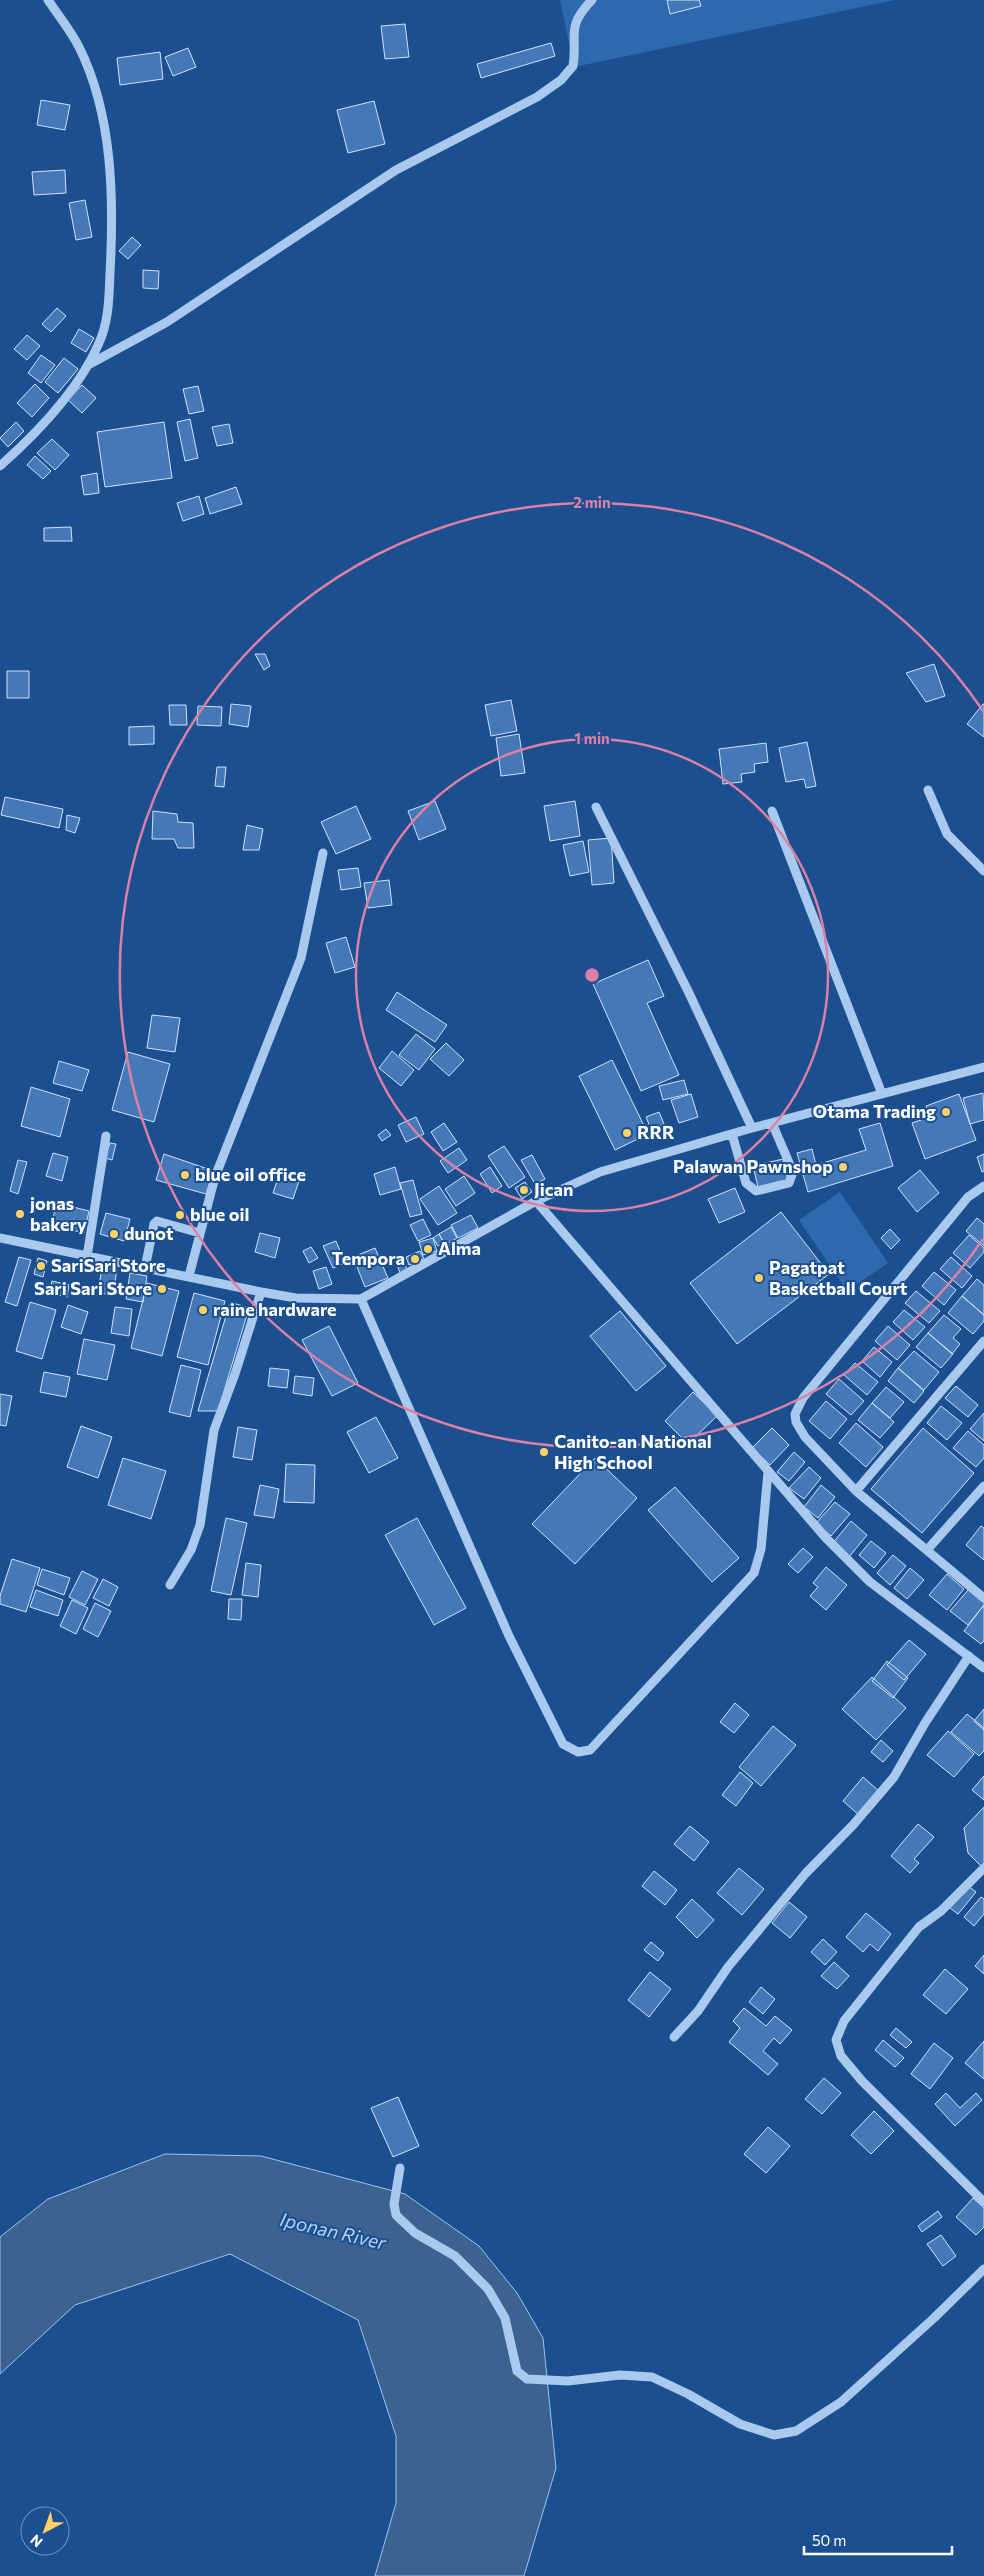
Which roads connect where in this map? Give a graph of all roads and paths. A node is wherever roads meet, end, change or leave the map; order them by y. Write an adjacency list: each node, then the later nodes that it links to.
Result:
1 (48, 0): 3 (street)
2 (592, 0): 3 (street)
3 (88, 366): 4 (street)
4 (0, 466)
5 (928, 790): 9 (street)
6 (596, 807): 13 (street)
7 (772, 811): 11 (street)
8 (323, 853): 18 (street)
9 (984, 871)
10 (984, 1066): 11 (street)
11 (882, 1094): 12 (street)
12 (772, 1123): 13 (street); 14 (street)
13 (752, 1128): 14 (street)
14 (732, 1134): 17 (street)
15 (106, 1136): 20 (street)
16 (984, 1186): 28 (street)
17 (536, 1201): 24 (street); 26 (street)
18 (200, 1233): 21 (street); 22 (street)
19 (0, 1238): 20 (street)
20 (87, 1257): 21 (street)
21 (145, 1268): 22 (street)
22 (189, 1276): 23 (street)
23 (262, 1292): 24 (street); 30 (street)
24 (361, 1299): 26 (street)
25 (984, 1341): 28 (street)
26 (768, 1472): 32 (street)
27 (984, 1486): 29 (street)
28 (856, 1491): 29 (street)
29 (927, 1550): 31 (street)
30 (170, 1585)
31 (984, 1598)
32 (969, 1656): 33 (street); 35 (street)
33 (984, 1668)
34 (984, 1868): 37 (street)
35 (674, 2037)
36 (400, 2168): 38 (street)
37 (984, 2202)
38 (984, 2268)

